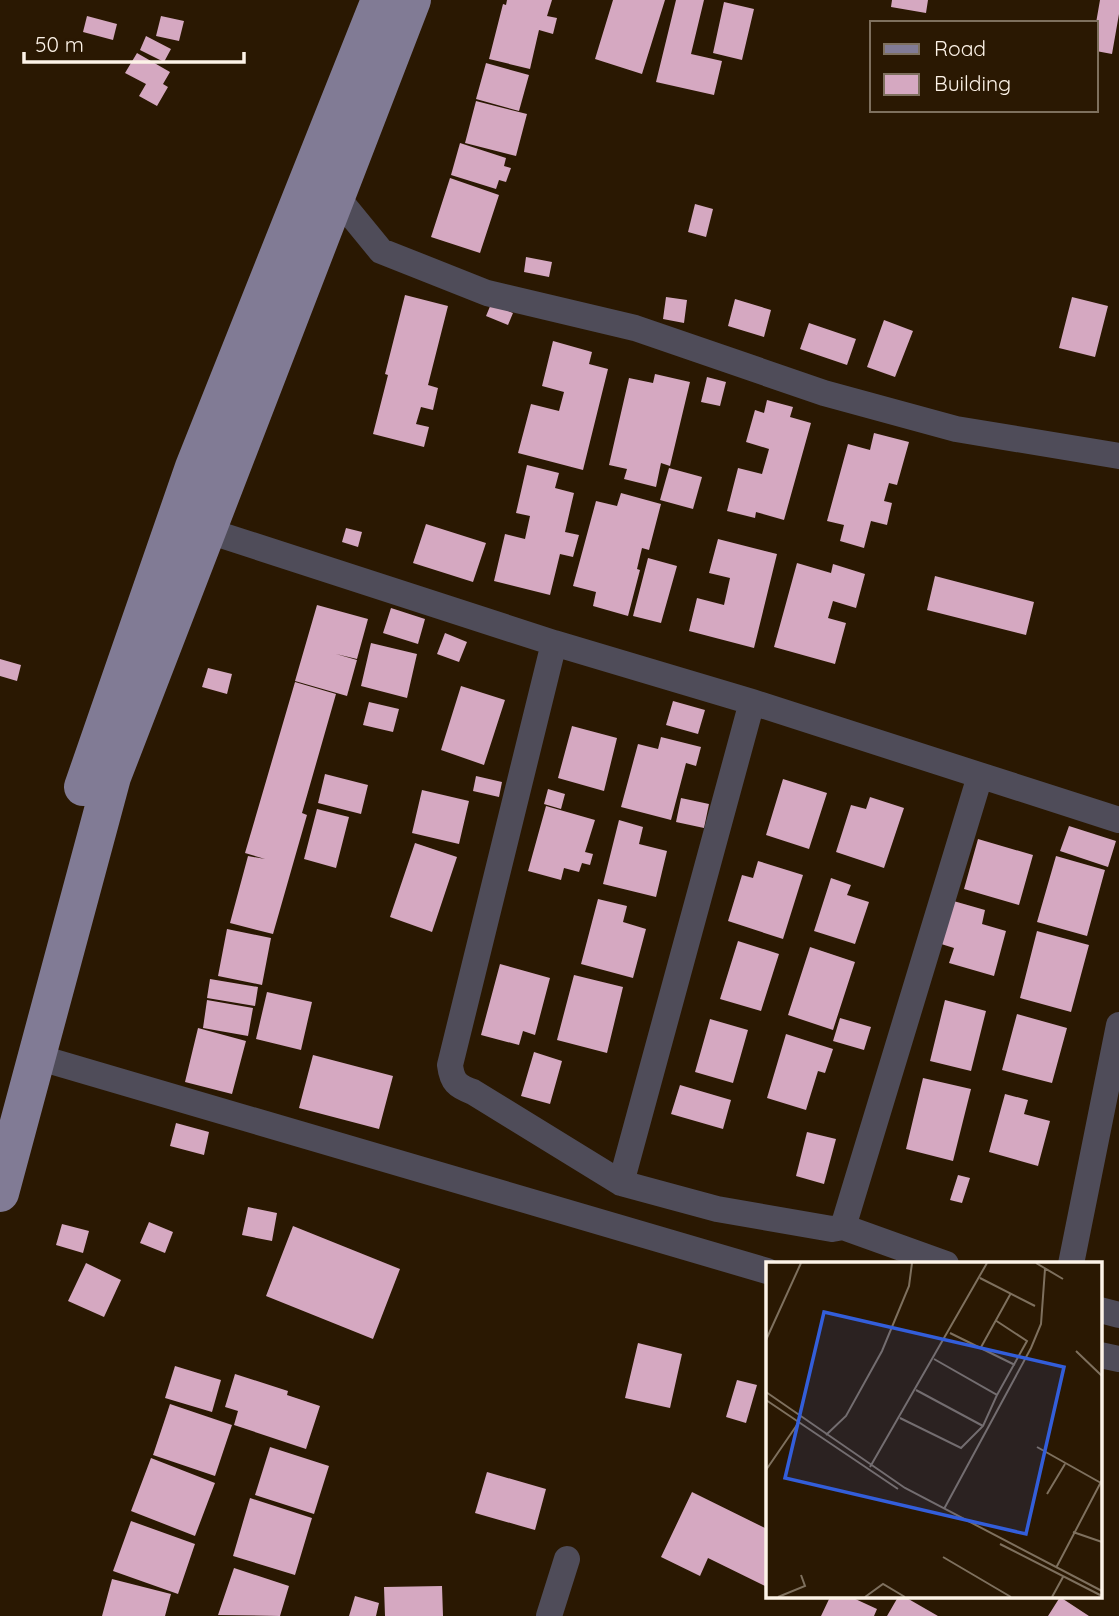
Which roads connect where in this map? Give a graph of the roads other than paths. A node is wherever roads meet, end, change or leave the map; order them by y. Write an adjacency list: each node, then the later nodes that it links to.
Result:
1 (382, 2): 2 (main road); 4 (main road)
2 (336, 196): 3 (street); 4 (main road)
3 (1119, 456)
4 (192, 525): 5 (street); 10 (main road); 11 (main road)
5 (554, 643): 6 (street); 12 (street)
6 (752, 702): 7 (street); 12 (street)
7 (980, 776): 8 (street); 14 (street)
8 (1119, 820)
9 (1117, 1041): 16 (street)
10 (37, 1057): 13 (main road); 17 (street)
11 (0, 1091)
12 (621, 1183): 14 (street)
13 (0, 1193)
14 (843, 1227): 15 (street)
15 (940, 1262)
16 (1071, 1262)
17 (766, 1271)
18 (1102, 1311): 19 (street)
19 (1119, 1315)
20 (567, 1559): 21 (street)
21 (549, 1616)

